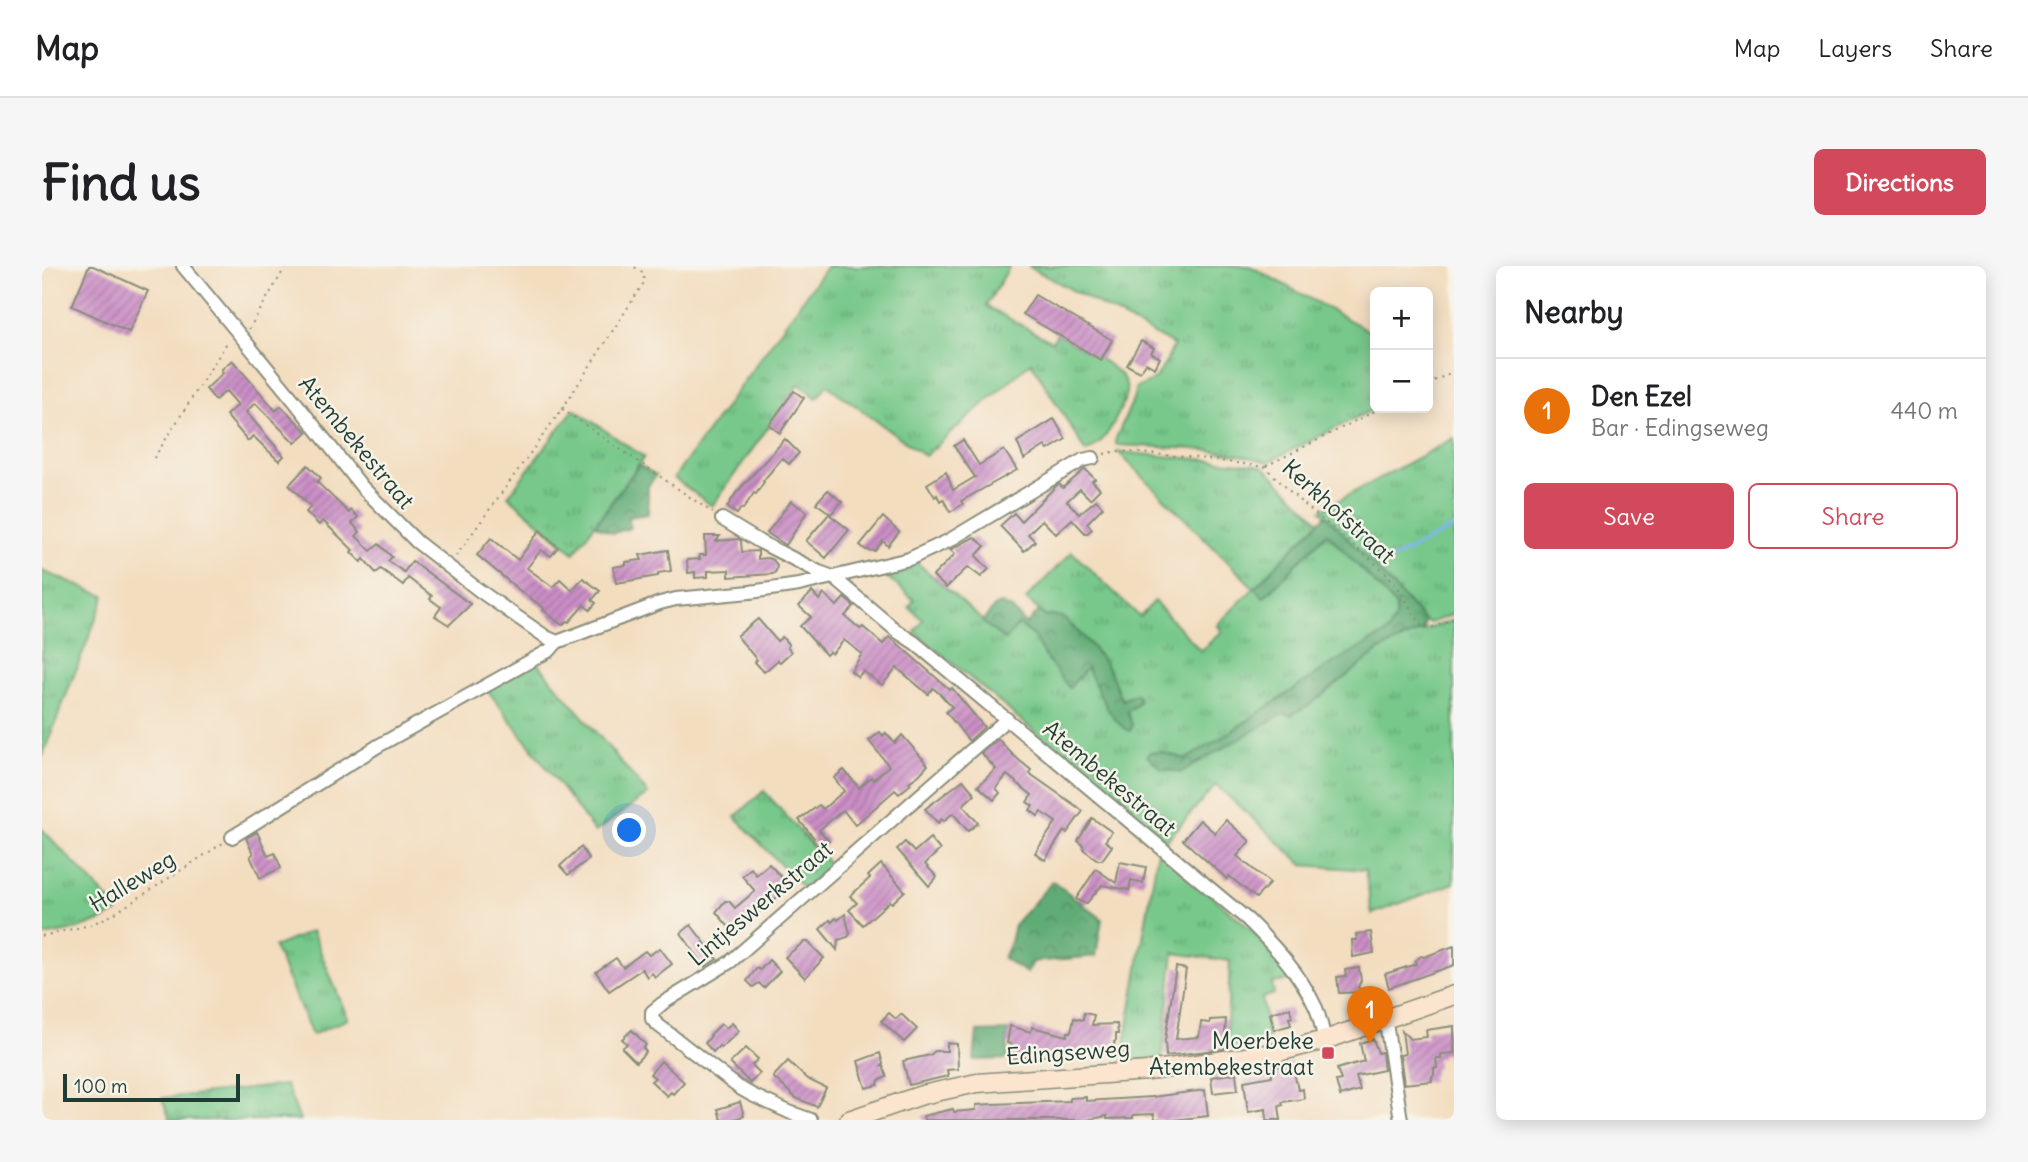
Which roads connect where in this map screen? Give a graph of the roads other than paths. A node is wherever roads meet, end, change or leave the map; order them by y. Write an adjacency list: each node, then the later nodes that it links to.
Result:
1 (183, 266): 5 (street, Atembekestraat)
2 (1093, 458): 4 (street)
3 (722, 520): 4 (street, Atembekestraat)
4 (833, 577): 5 (street); 6 (street, Atembekestraat)
5 (558, 642): 7 (street)
6 (1007, 719): 10 (street, Atembekestraat); 11 (street, Lintjeswerkstraat)
7 (232, 836)
8 (1454, 995): 9 (main road, Edingseweg)
9 (1384, 1020): 10 (main road, Edingseweg); 13 (street)
10 (1325, 1040): 12 (main road, Edingseweg)
11 (811, 1120)
12 (849, 1120)
13 (1401, 1120)

